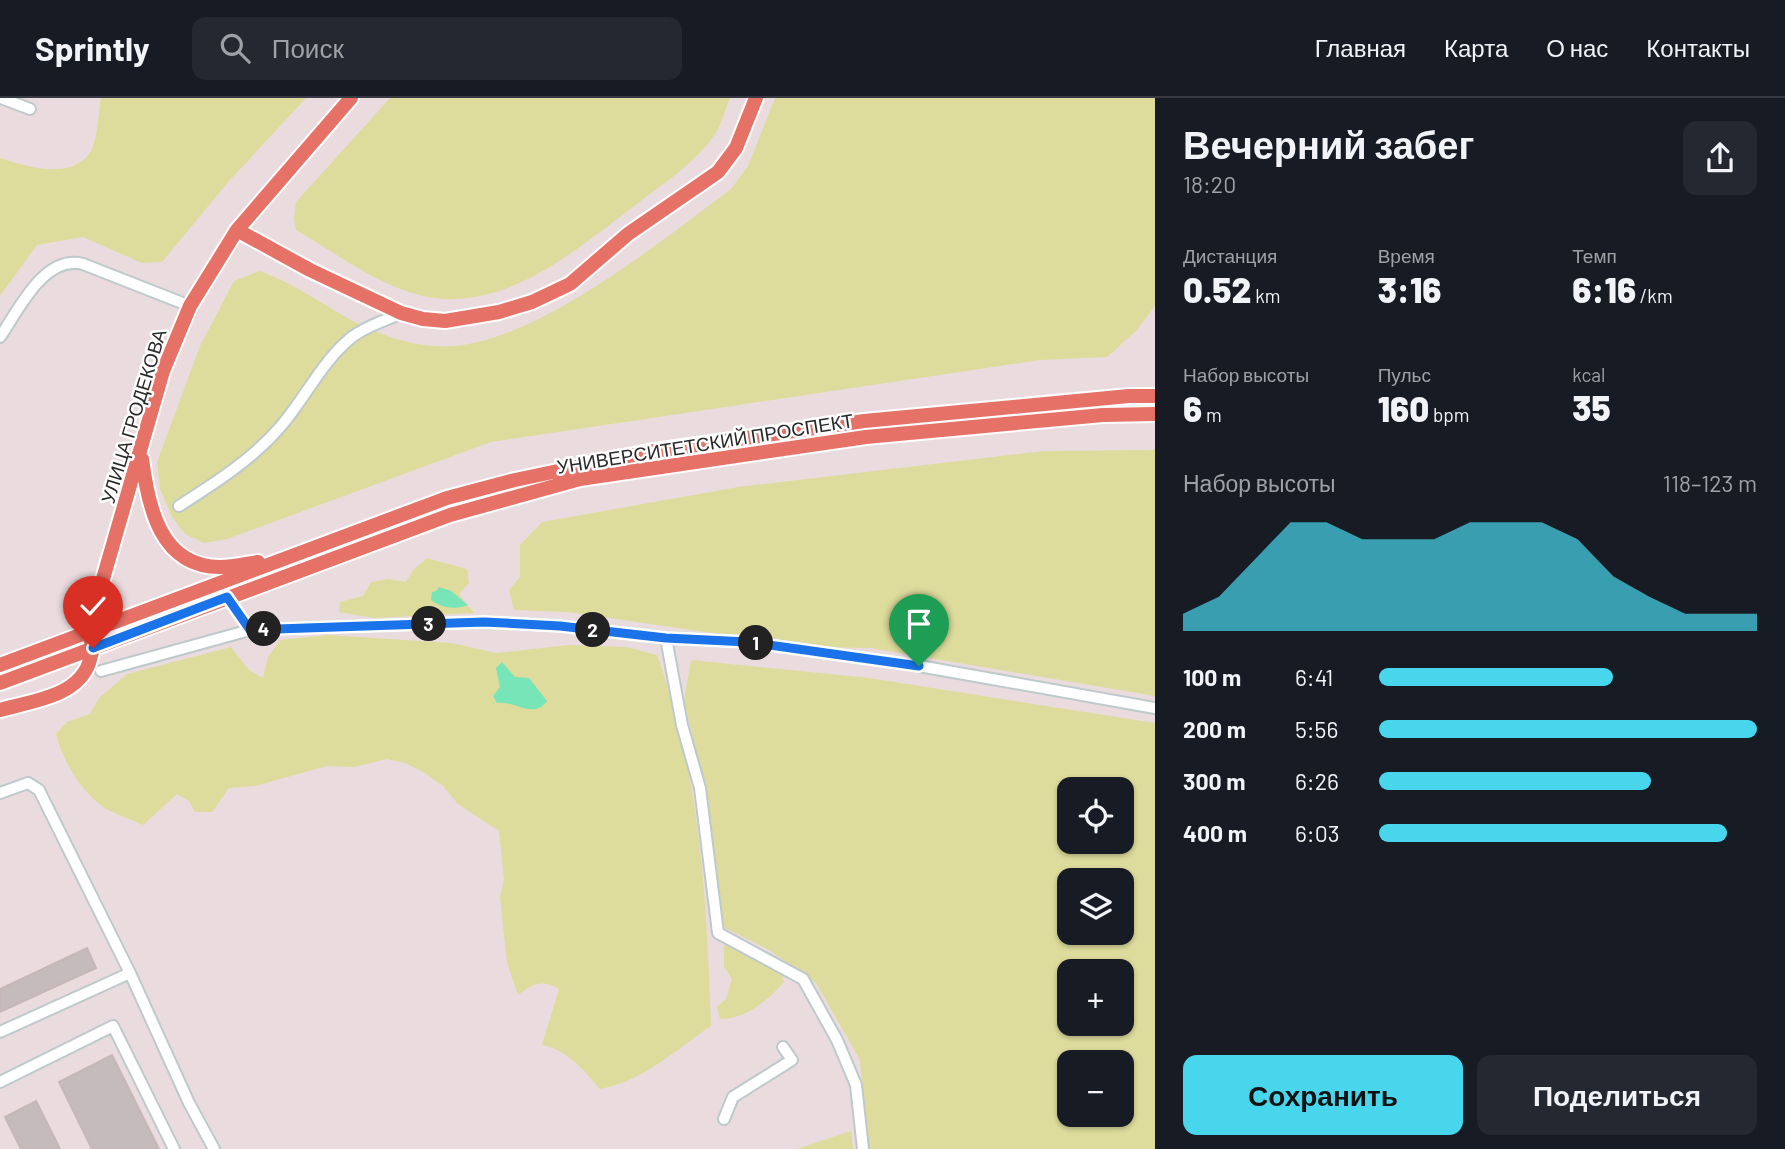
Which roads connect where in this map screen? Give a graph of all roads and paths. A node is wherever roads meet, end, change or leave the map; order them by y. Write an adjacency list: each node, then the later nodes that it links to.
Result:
1 (1, 98): 4 (lane)
2 (351, 98): 5 (main road, УЛИЦА ГРОДЕКОВА)
3 (756, 98): 7 (main road)
4 (30, 109)
5 (237, 230): 6 (main road, УЛИЦА ГРОДЕКОВА); 7 (main road)
6 (190, 306): 8 (lane); 13 (main road, УЛИЦА ГРОДЕКОВА)
7 (401, 313): 14 (lane)
8 (0, 337)
9 (1155, 396): 11 (main road, УНИВЕРСИТЕТСКИЙ ПРОСПЕКТ)
10 (1155, 414): 12 (main road, УНИВЕРСИТЕТСКИЙ ПРОСПЕКТ)
11 (864, 421): 12 (main road); 15 (main road, УНИВЕРСИТЕТСКИЙ ПРОСПЕКТ)
12 (866, 437): 16 (main road, УНИВЕРСИТЕТСКИЙ ПРОСПЕКТ)
13 (141, 450): 15 (main road); 18 (main road, УЛИЦА ГРОДЕКОВА)
14 (179, 506)
15 (283, 559): 18 (main road, УНИВЕРСИТЕТСКИЙ ПРОСПЕКТ)
16 (227, 597): 17 (lane); 20 (main road, УНИВЕРСИТЕТСКИЙ ПРОСПЕКТ)
17 (250, 630): 19 (lane); 22 (lane)
18 (88, 631): 20 (main road); 21 (main road, УНИВЕРСИТЕТСКИЙ ПРОСПЕКТ)
19 (666, 638): 24 (lane); 34 (lane)
20 (93, 648): 23 (main road, УНИВЕРСИТЕТСКИЙ ПРОСПЕКТ); 25 (main road)
21 (0, 666)
22 (101, 671)
23 (0, 683)
24 (1155, 708)
25 (0, 710)
26 (0, 793): 27 (lane)
27 (130, 973): 28 (lane); 33 (lane)
28 (0, 1032)
29 (783, 1047): 31 (lane)
30 (0, 1082): 32 (lane)
31 (724, 1119)
32 (174, 1149)
33 (214, 1149)
34 (863, 1149)

